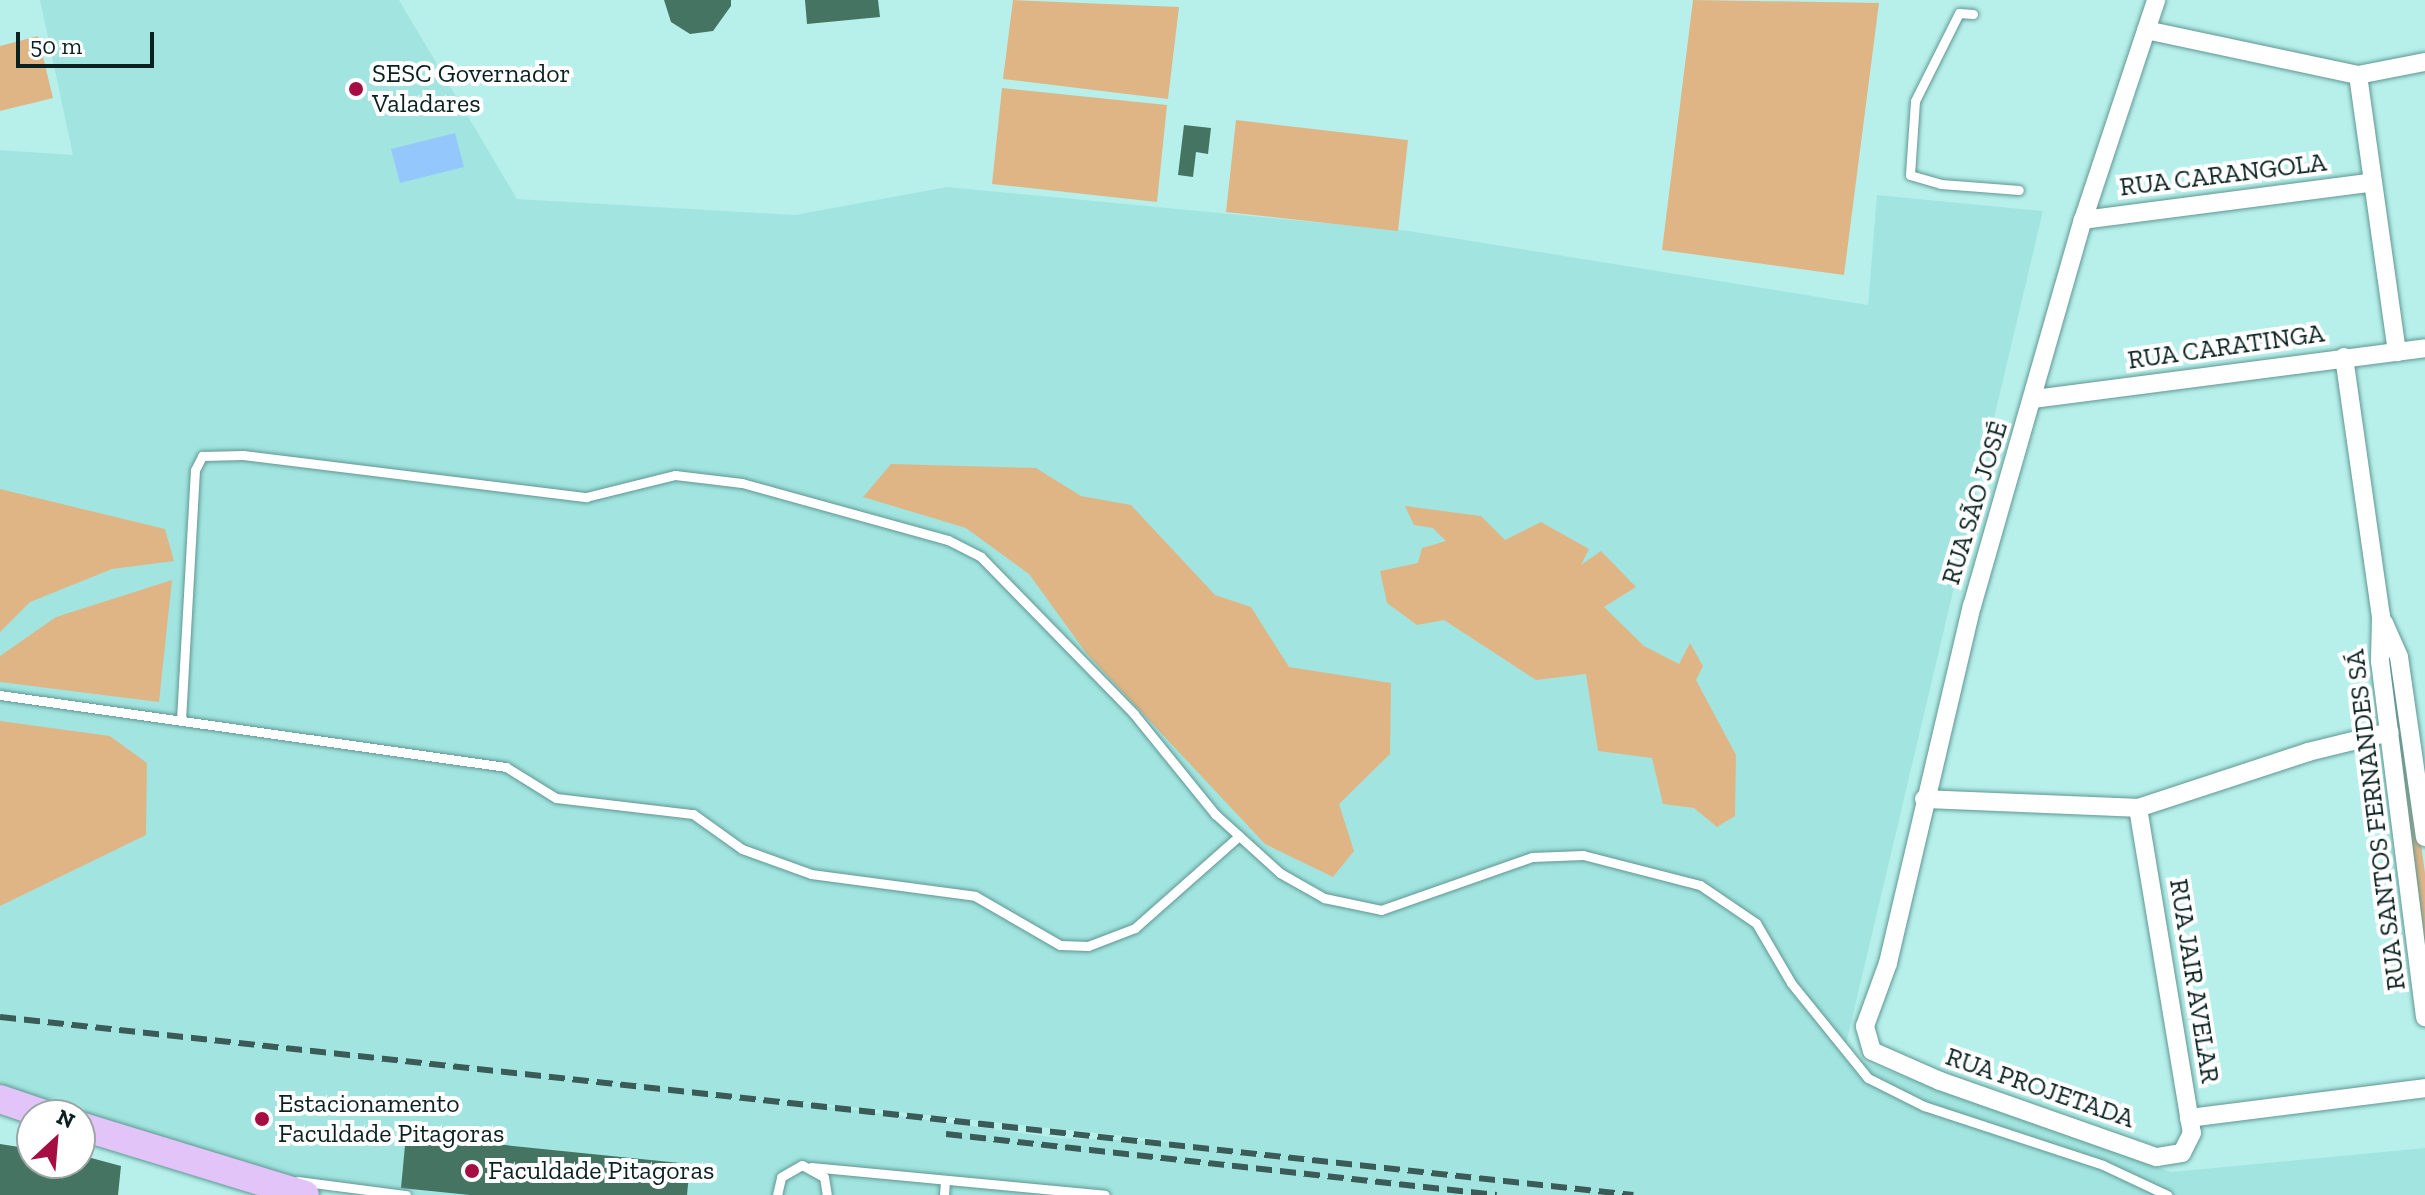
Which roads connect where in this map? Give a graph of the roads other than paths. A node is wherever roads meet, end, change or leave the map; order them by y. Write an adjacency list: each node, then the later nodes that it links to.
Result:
1 (2156, 0): 3 (street, RUA SÃO JOSÉ)
2 (1973, 14): 7 (lane)
3 (2146, 30): 5 (street); 8 (street, RUA SÃO JOSÉ)
4 (2425, 62): 5 (street)
5 (2358, 75): 6 (street)
6 (2369, 183): 8 (street, RUA CARANGOLA); 10 (street)
7 (2019, 190)
8 (2083, 220): 12 (street, RUA SÃO JOSÉ)
9 (2425, 348): 10 (street, RUA CARATINGA)
10 (2397, 352): 11 (street, RUA CARATINGA)
11 (2344, 357): 12 (street, RUA CARATINGA); 13 (street, RUA SANTOS FERNANDES SÁ)
12 (2034, 399): 17 (street, RUA SÃO JOSÉ)
13 (2381, 616): 16 (street, RUA SANTOS FERNANDES SÁ); 20 (street, RUA SANTOS FERNANDES SÁ)
14 (0, 695): 15 (lane)
15 (181, 720): 19 (lane); 19 (lane)
16 (2390, 732): 18 (street); 21 (street, RUA SANTOS FERNANDES SÁ)
17 (1924, 799): 18 (street); 22 (street, RUA SÃO JOSÉ)
18 (2138, 808): 24 (street, RUA JAIR AVELAR)
19 (1239, 836): 35 (lane)
20 (2425, 837)
21 (2425, 1017)
22 (1865, 1026): 24 (street, RUA PROJETADA)
23 (2425, 1088): 24 (street, RUA JAIR AVELAR)
24 (2189, 1118)
25 (96, 1131): 28 (main road)
26 (811, 1167): 27 (lane); 31 (lane); 32 (lane)
27 (945, 1180): 33 (lane); 34 (lane)
28 (262, 1184): 29 (main road); 30 (lane)
29 (305, 1195)
30 (406, 1195)
31 (777, 1195)
32 (827, 1195)
33 (944, 1195)
34 (1105, 1195)
35 (2167, 1195)

